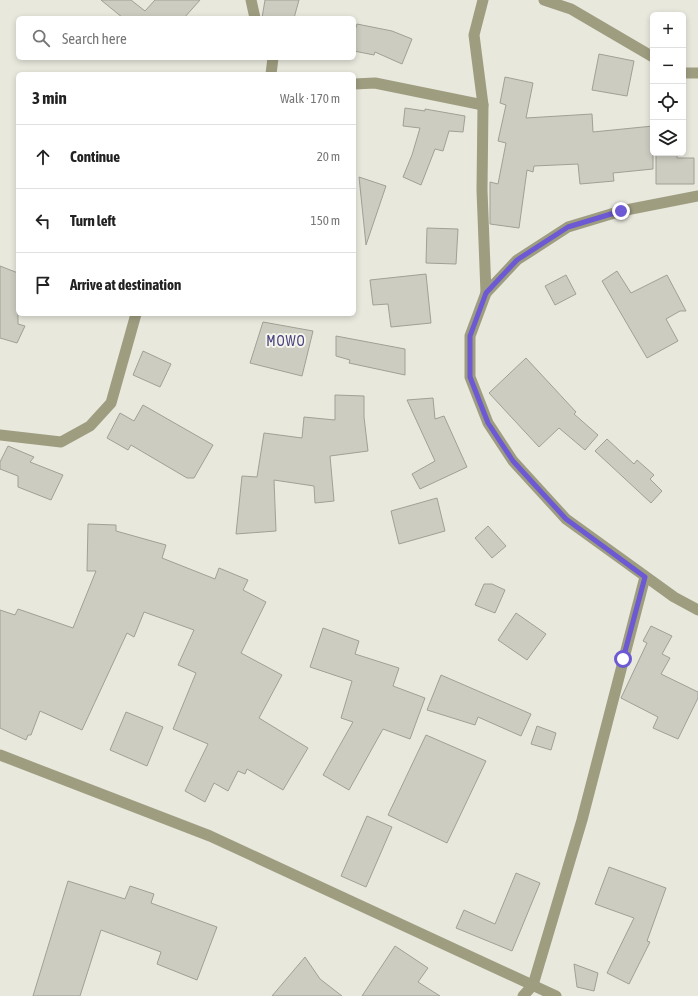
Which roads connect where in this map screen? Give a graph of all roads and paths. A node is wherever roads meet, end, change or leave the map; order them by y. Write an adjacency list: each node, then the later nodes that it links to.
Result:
1 (252, 0): 4 (street)
2 (483, 0): 11 (street)
3 (544, 0): 5 (street)
4 (255, 16)
5 (650, 55)
6 (273, 60): 7 (street)
7 (271, 72)
8 (686, 73): 9 (street)
9 (698, 73)
10 (356, 84): 11 (street)
11 (483, 105): 13 (street)
12 (698, 196): 13 (street)
13 (486, 293): 16 (street)
14 (135, 316): 15 (street)
15 (0, 435)
16 (645, 577): 17 (street); 19 (street)
17 (698, 610)
18 (0, 756): 19 (street)
19 (533, 985): 20 (street); 21 (street)
20 (523, 996)
21 (556, 996)

